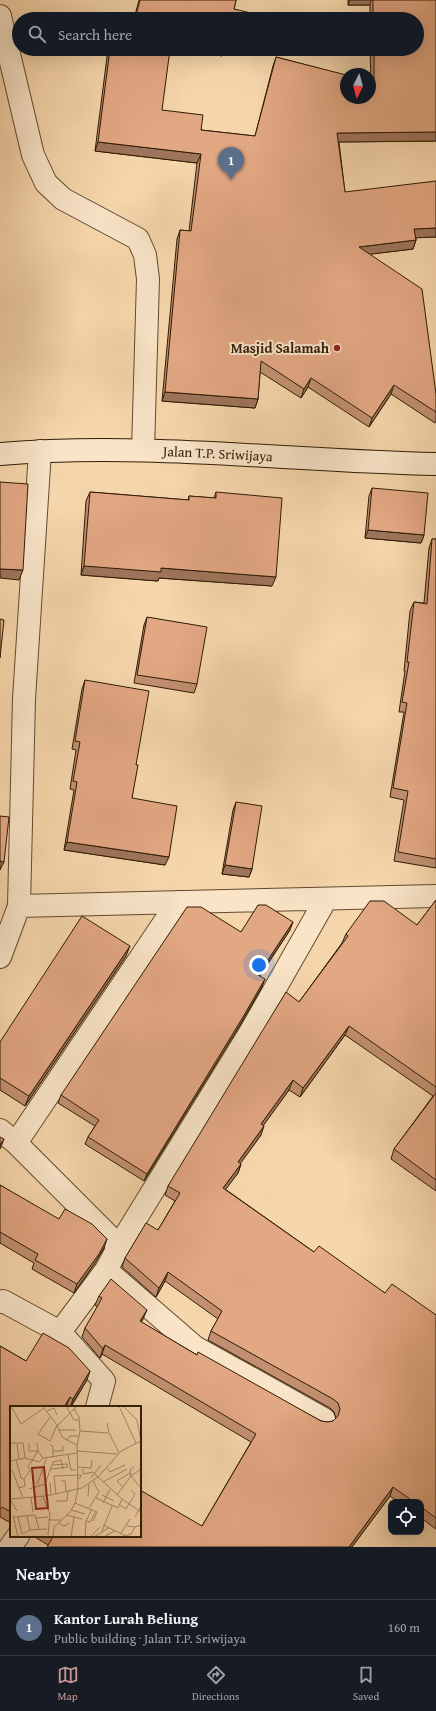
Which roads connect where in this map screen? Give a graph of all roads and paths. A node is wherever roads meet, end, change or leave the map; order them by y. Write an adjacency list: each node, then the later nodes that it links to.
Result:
1 (0, 16): 2 (street)
2 (143, 450): 3 (street, Jalan T.P. Sriwijaya); 5 (street, Jalan T.P. Sriwijaya)
3 (40, 451): 4 (street, Jalan T.P. Sriwijaya); 9 (street)
4 (0, 454)
5 (436, 464)
6 (436, 896): 7 (street)
7 (326, 899): 8 (street); 12 (street)
8 (178, 902): 9 (street); 11 (street)
9 (19, 906): 10 (street)
10 (0, 957)
11 (8, 1136): 12 (street)
12 (118, 1246): 13 (street)
13 (106, 1270): 15 (street); 17 (street)
14 (0, 1302): 15 (street)
15 (60, 1332): 16 (street)
16 (97, 1406)
17 (324, 1419)
18 (17, 1537): 19 (street)
19 (10, 1547)

